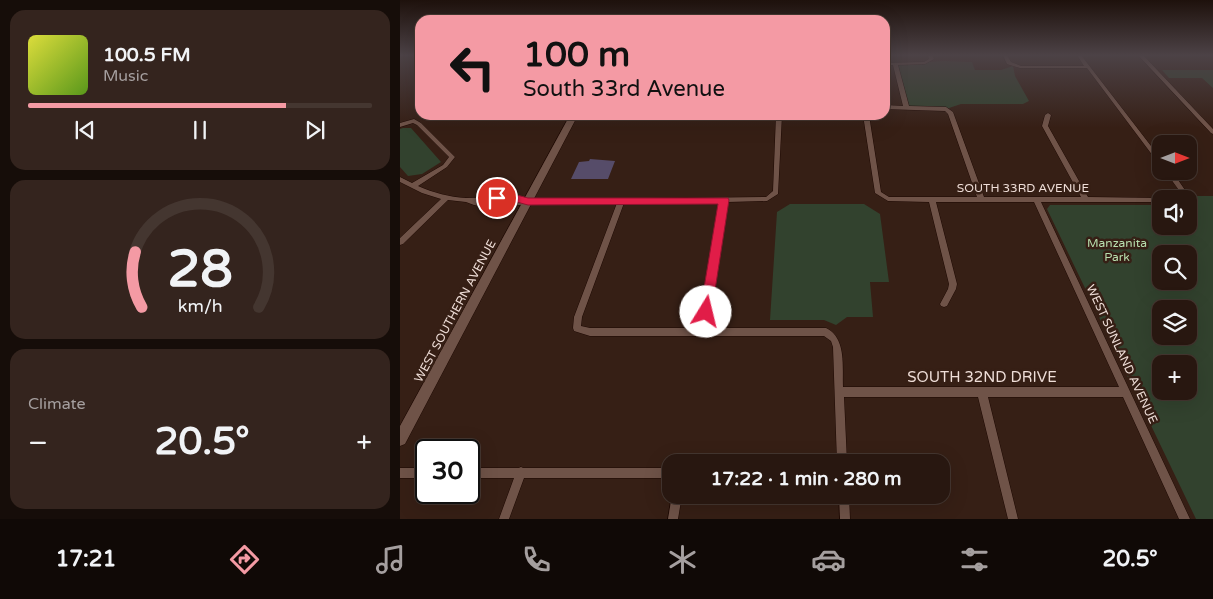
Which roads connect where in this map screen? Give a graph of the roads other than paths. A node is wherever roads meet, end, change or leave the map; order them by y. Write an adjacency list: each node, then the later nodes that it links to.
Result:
1 (899, 79): 5 (street)
2 (1097, 79): 12 (street)
3 (1163, 79): 11 (street)
4 (890, 107): 5 (street)
5 (906, 107): 16 (street)
6 (1048, 115): 20 (street)
7 (571, 120): 23 (main road, WEST SOUTHERN AVENUE)
8 (779, 120): 18 (street)
9 (867, 120): 19 (street, SOUTH 33RD AVENUE)
10 (400, 125): 14 (street)
11 (1213, 132)
12 (1152, 151)
13 (400, 179): 14 (street)
14 (412, 186): 15 (street)
15 (447, 198): 23 (street); 24 (street)
16 (981, 199): 17 (street, SOUTH 33RD AVENUE); 19 (street, SOUTH 33RD AVENUE)
17 (1036, 199): 20 (street, SOUTH 33RD AVENUE); 29 (street, WEST SUNLAND AVENUE)
18 (724, 200): 22 (street); 26 (street)
19 (932, 200): 25 (street)
20 (1086, 200): 21 (street, SOUTH 33RD AVENUE)
21 (1152, 200)
22 (621, 201): 23 (street); 26 (street)
23 (528, 202): 30 (main road, WEST SOUTHERN AVENUE)
24 (400, 242)
25 (944, 304)
26 (703, 331): 27 (street)
27 (839, 392): 28 (street, SOUTH 32ND DRIVE); 31 (street)
28 (982, 392): 29 (street, SOUTH 32ND DRIVE); 42 (street)
29 (1126, 392): 43 (street, WEST SUNLAND AVENUE)
30 (400, 439)
31 (842, 454)
32 (521, 472): 34 (street); 35 (street); 39 (street)
33 (415, 473): 36 (street)
34 (480, 473)
35 (662, 473)
36 (400, 474)
37 (676, 504): 40 (street)
38 (844, 504): 41 (street)
39 (504, 519)
40 (673, 519)
41 (845, 519)
42 (1013, 519)
43 (1184, 519)

